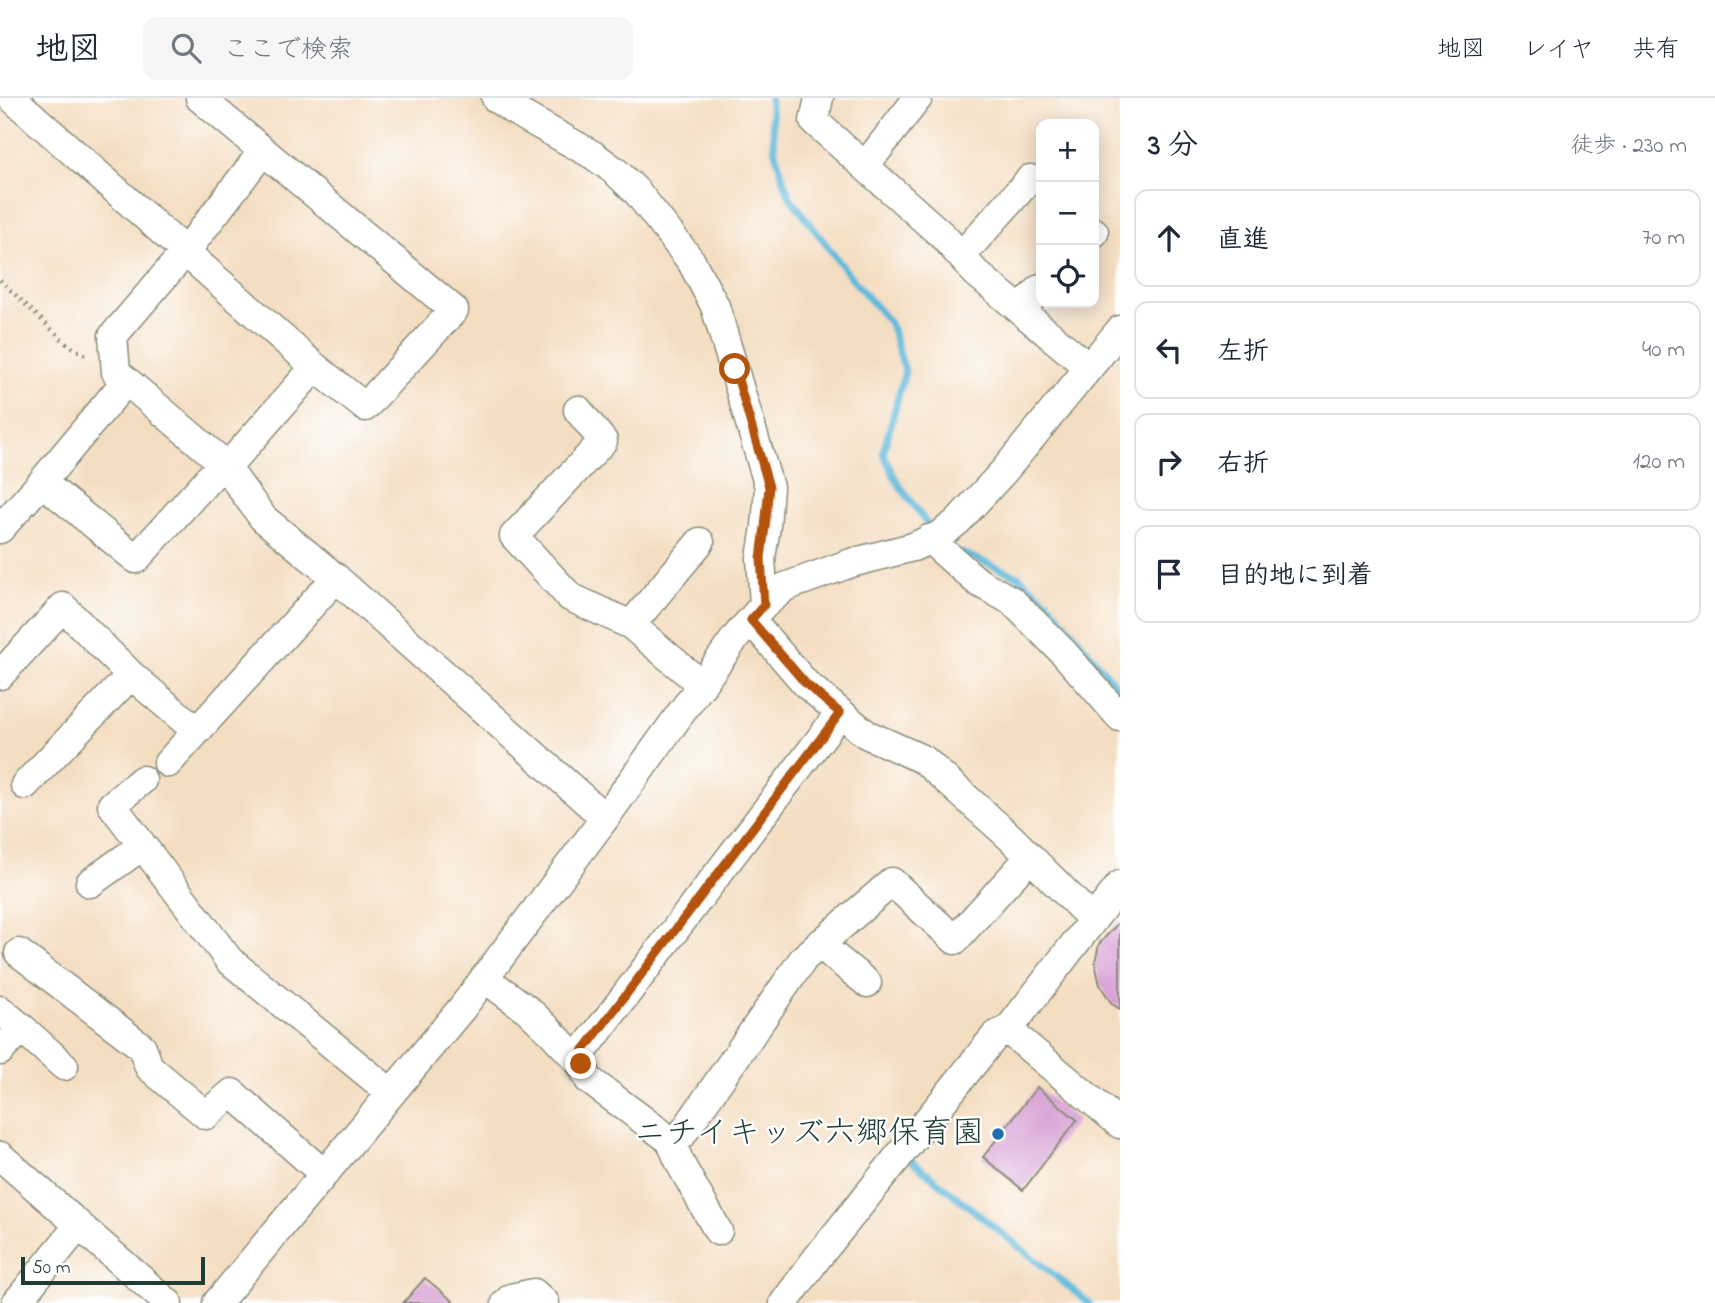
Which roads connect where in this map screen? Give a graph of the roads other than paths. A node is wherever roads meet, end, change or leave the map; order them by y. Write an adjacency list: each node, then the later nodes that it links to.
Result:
1 (12, 98): 9 (street)
2 (200, 98): 6 (street)
3 (496, 98): 24 (street)
4 (819, 98): 7 (street)
5 (918, 98): 7 (street)
6 (263, 151): 9 (street); 14 (street)
7 (864, 166): 10 (street)
8 (1030, 179): 10 (street)
9 (186, 251): 14 (street); 16 (street)
10 (961, 256): 12 (street)
11 (1036, 293): 12 (street)
12 (1020, 310): 15 (street)
13 (1120, 330): 15 (street)
14 (315, 367): 18 (street)
15 (1089, 368): 21 (street)
16 (121, 377): 18 (street); 19 (street)
17 (578, 410): 25 (street)
18 (223, 463): 19 (street); 23 (street)
19 (42, 482): 20 (street)
20 (0, 529)
21 (929, 539): 24 (street); 30 (street)
22 (700, 542): 25 (street)
23 (336, 578): 31 (street); 35 (street)
24 (758, 612): 28 (street); 29 (street)
25 (631, 625): 28 (street)
26 (131, 675): 27 (street); 31 (street); 34 (street)
27 (0, 676)
28 (702, 685): 35 (street)
29 (840, 713): 37 (street); 49 (street)
30 (1120, 717)
31 (197, 731): 32 (street)
32 (168, 763)
33 (142, 780): 36 (street)
34 (25, 785)
35 (604, 818): 43 (street)
36 (142, 846): 38 (street); 51 (street)
37 (1030, 857): 40 (street); 41 (street)
38 (90, 883)
39 (1120, 885): 40 (street)
40 (1093, 920): 47 (street)
41 (819, 944): 44 (street); 53 (street)
42 (19, 953): 55 (street)
43 (484, 978): 49 (street); 51 (street)
44 (867, 983)
45 (0, 1010): 46 (street)
46 (22, 1028): 48 (street); 50 (street)
47 (1008, 1030): 52 (street); 63 (street)
48 (0, 1051)
49 (577, 1059): 53 (street)
50 (64, 1066)
51 (391, 1093): 55 (street)
52 (1120, 1125)
53 (670, 1140): 57 (street)
54 (0, 1156): 56 (street)
55 (324, 1174): 60 (street)
56 (79, 1225): 58 (street); 59 (street)
57 (719, 1231)
58 (16, 1303)
59 (168, 1303)
60 (217, 1303)
61 (506, 1303): 62 (street)
62 (545, 1303)
63 (783, 1303)

